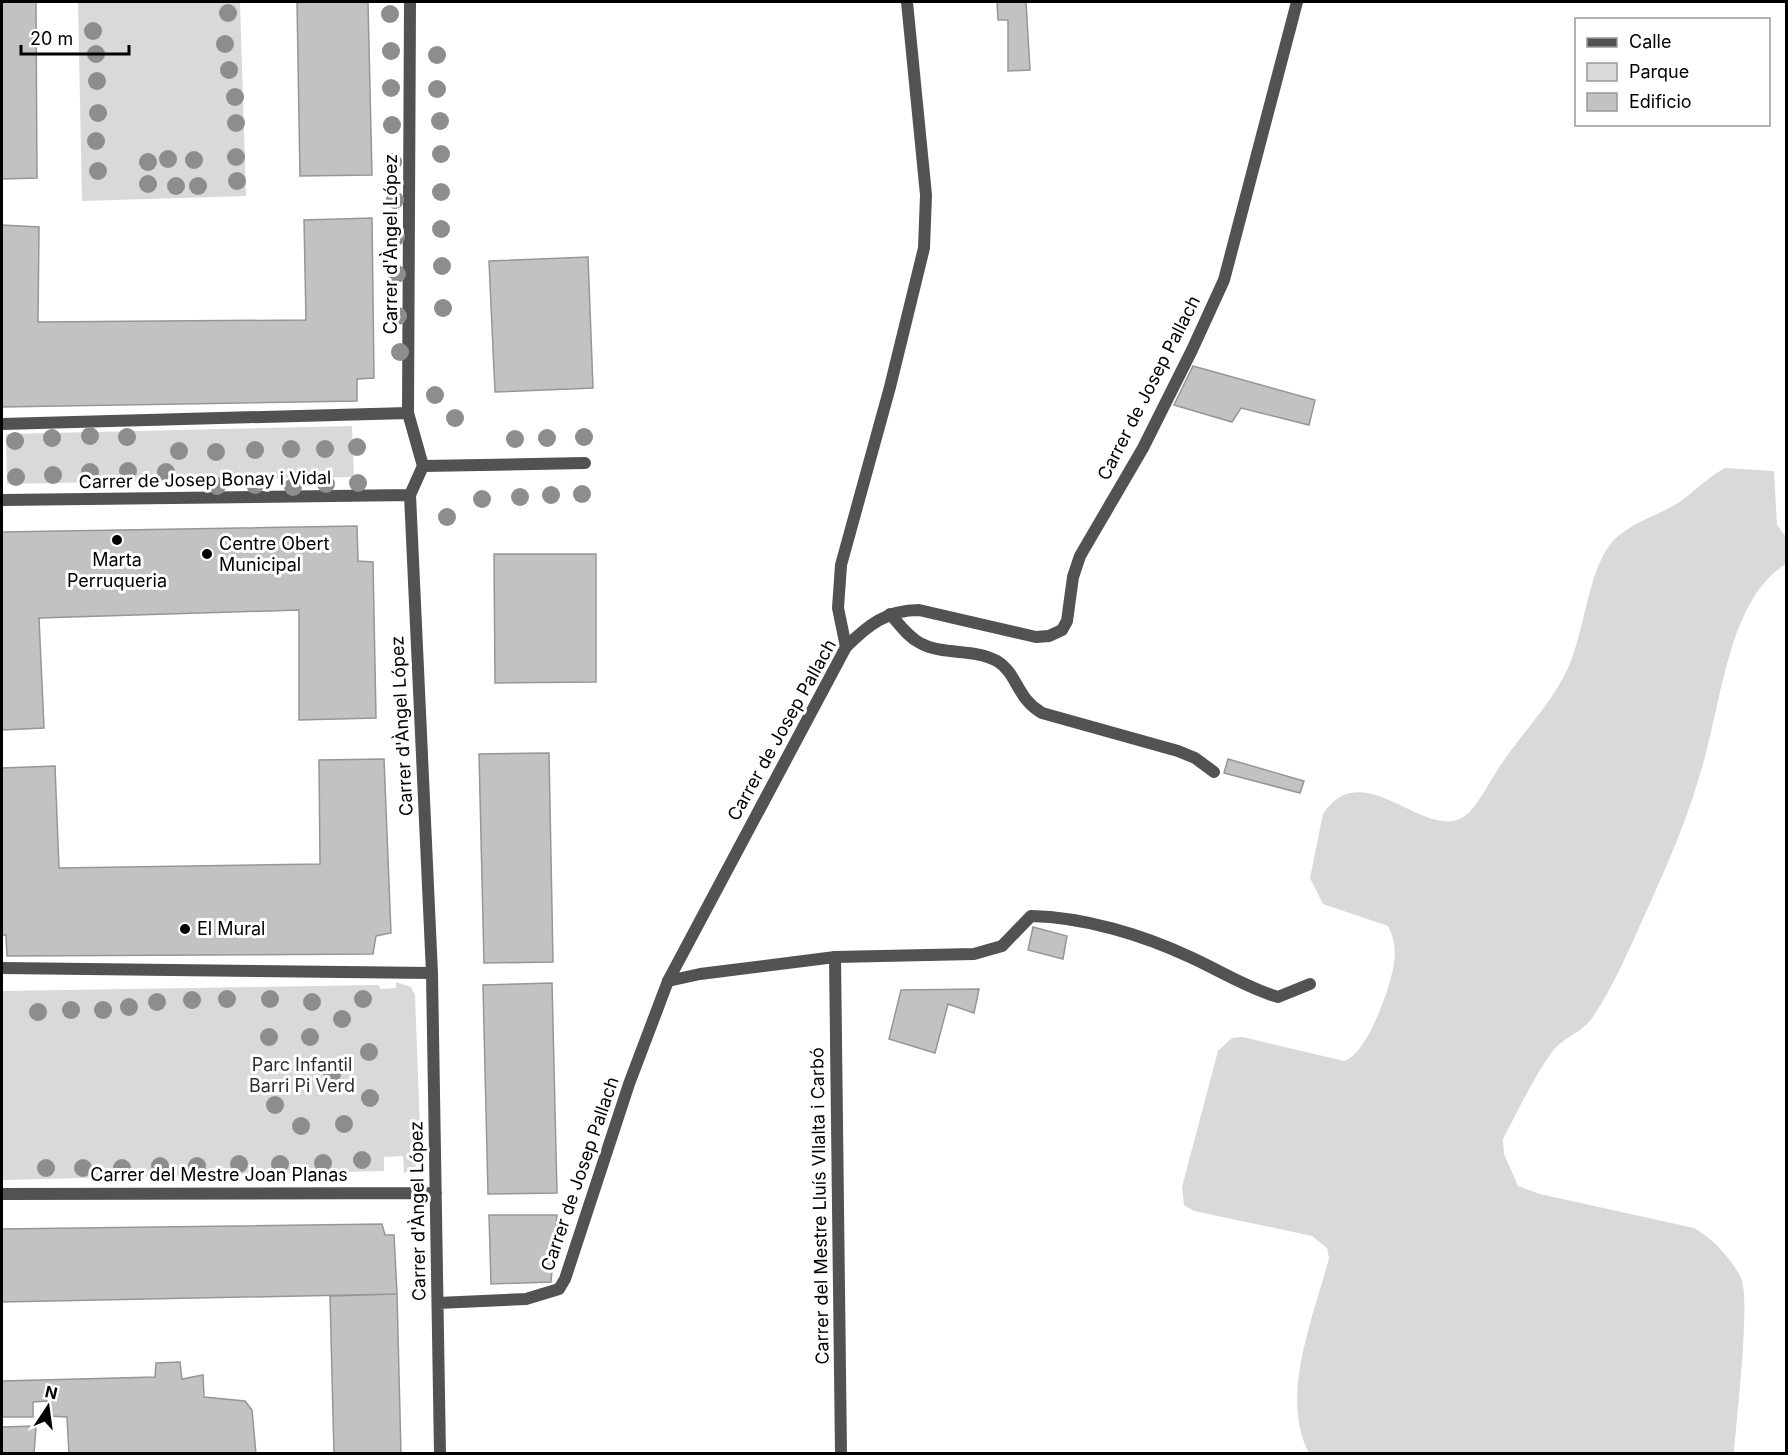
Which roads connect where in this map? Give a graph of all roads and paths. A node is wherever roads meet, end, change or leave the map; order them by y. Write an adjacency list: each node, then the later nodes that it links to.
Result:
1 (410, 2): 4 (street, Carrer d'Àngel López)
2 (907, 2): 11 (street)
3 (1297, 2): 10 (street, Carrer de Josep Pallach)
4 (408, 413): 5 (street); 7 (street, Carrer d'Àngel López)
5 (2, 424)
6 (585, 463): 7 (street)
7 (423, 466): 8 (street, Carrer d'Àngel López)
8 (410, 495): 9 (street, Carrer de Josep Bonay i Vidal); 15 (street, Carrer d'Àngel López)
9 (2, 500)
10 (890, 614): 11 (street, Carrer de Josep Pallach); 12 (street)
11 (846, 647): 16 (street, Carrer de Josep Pallach)
12 (1214, 772)
13 (835, 957): 16 (street); 17 (street); 22 (street, Carrer del Mestre Lluís VIlalta i Carbó)
14 (2, 968): 15 (street)
15 (432, 973): 18 (street, Carrer d'Àngel López)
16 (668, 981): 20 (street, Carrer de Josep Pallach)
17 (1310, 984)
18 (436, 1193): 19 (street, Carrer del Mestre Joan Planas); 20 (street, Carrer d'Àngel López)
19 (2, 1194)
20 (438, 1303): 21 (street, Carrer d'Àngel López)
21 (440, 1454)
22 (842, 1454)

